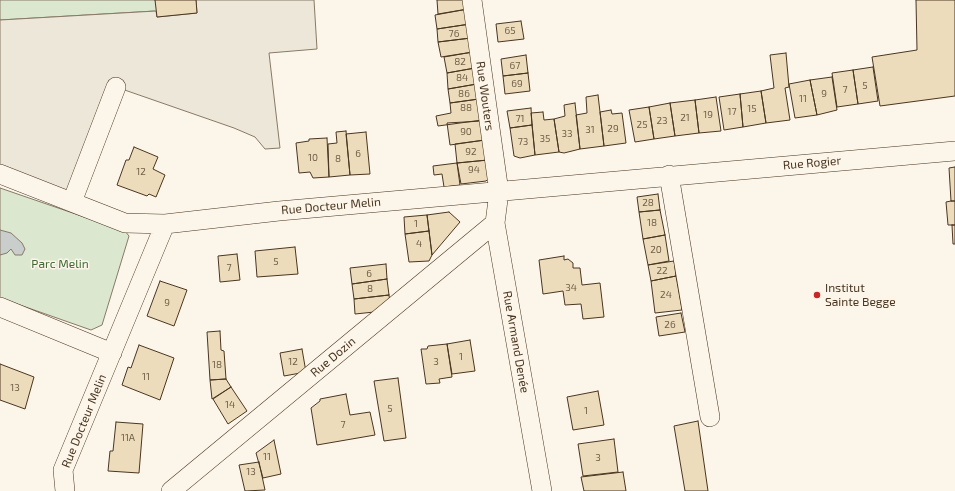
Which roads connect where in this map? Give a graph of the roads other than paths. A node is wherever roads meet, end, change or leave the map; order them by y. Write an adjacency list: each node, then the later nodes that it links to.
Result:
1 (472, 0): 6 (street, Rue Wouters)
2 (116, 87): 7 (street)
3 (955, 151): 5 (street, Rue Rogier)
4 (0, 174): 7 (street, Rue Docteur Melin)
5 (669, 176): 6 (street, Rue Rogier); 12 (street)
6 (499, 192): 8 (street, Rue Armand Denée); 9 (street, Rue Docteur Melin)
7 (72, 202): 9 (street, Rue Docteur Melin)
8 (495, 223): 14 (street, Rue Dozin); 15 (street, Rue Armand Denée)
9 (165, 224): 11 (street, Rue Docteur Melin)
10 (0, 307): 11 (street)
11 (112, 353): 13 (street, Rue Docteur Melin)
12 (710, 417)
13 (65, 491)
14 (171, 491)
15 (542, 491)

